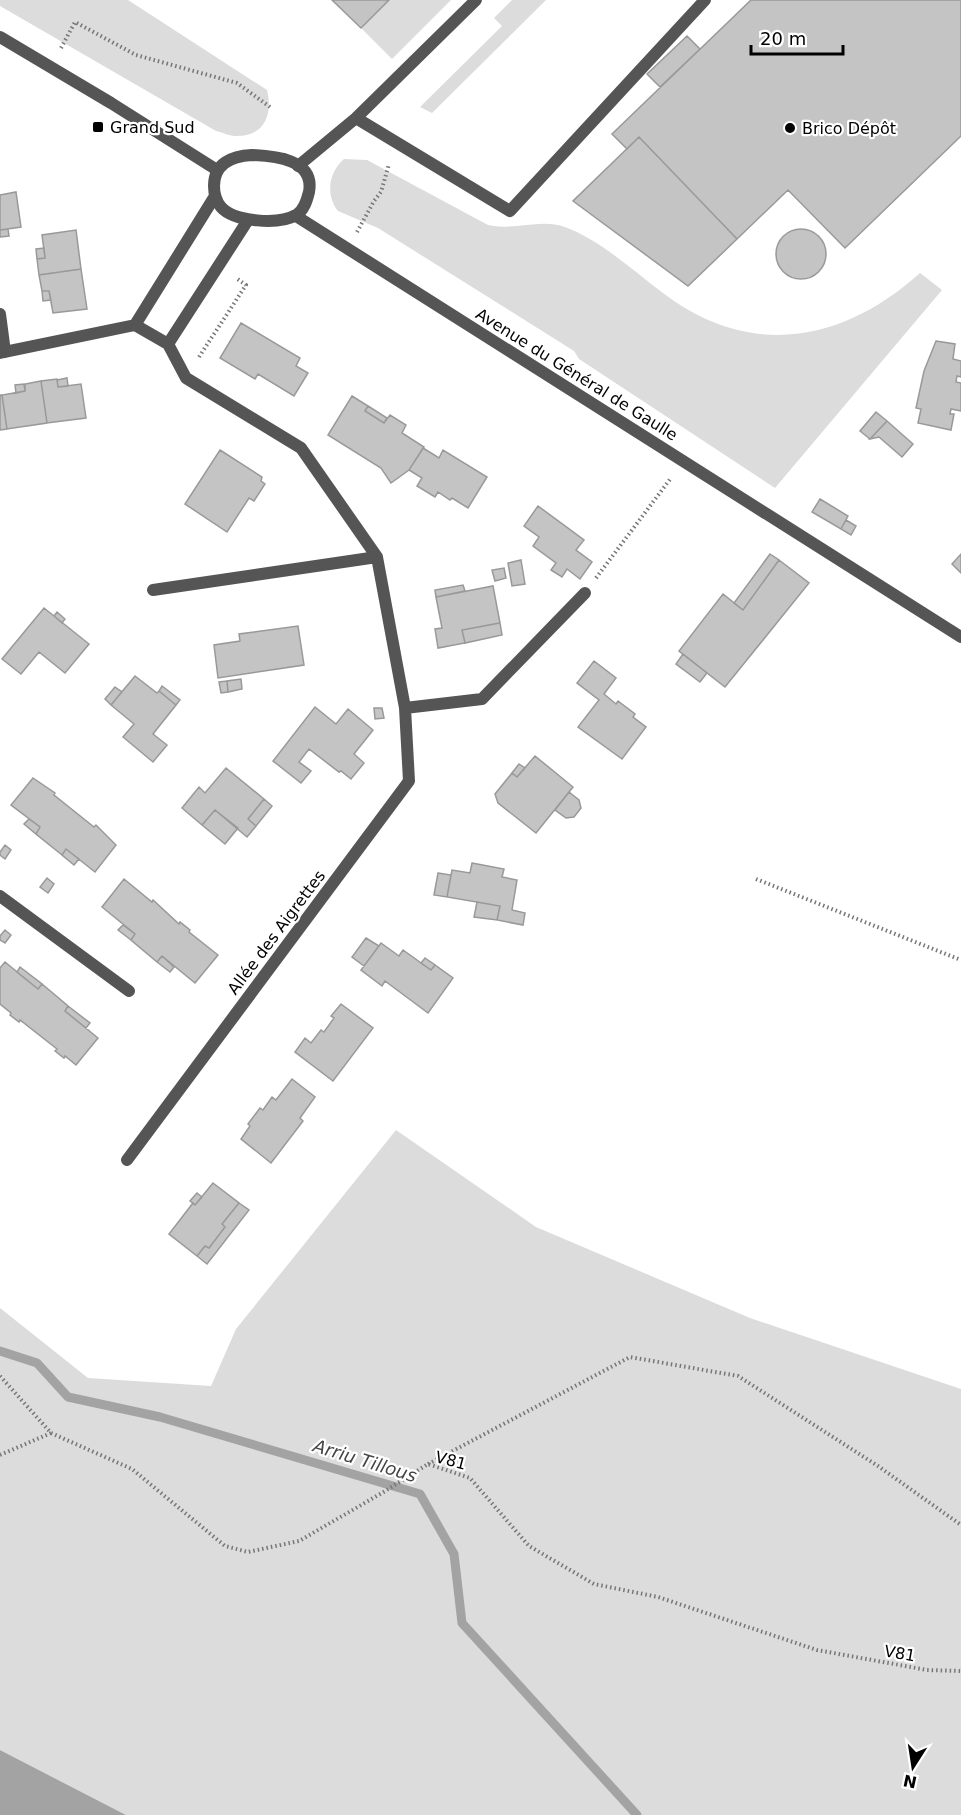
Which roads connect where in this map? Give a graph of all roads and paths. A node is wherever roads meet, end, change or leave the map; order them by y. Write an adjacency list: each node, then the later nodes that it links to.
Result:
1 (476, 0): 6 (street)
2 (705, 0): 7 (street)
3 (0, 37): 4 (street)
4 (51, 68): 5 (path); 9 (street)
5 (270, 107)
6 (356, 118): 7 (street); 8 (street)
7 (396, 142): 13 (path)
8 (298, 165): 9 (street); 11 (street)
9 (217, 170): 10 (street)
10 (214, 196): 12 (street); 15 (street)
11 (296, 216): 12 (street); 13 (street, Avenue du Général de Gaulle)
12 (248, 220): 16 (street)
13 (346, 248): 18 (street, Avenue du Général de Gaulle)
14 (0, 314): 17 (street)
15 (135, 325): 16 (street); 17 (street)
16 (168, 344): 19 (street, Allée des Aigrettes)
17 (3, 352)
18 (684, 462): 21 (path); 22 (street, Avenue du Général de Gaulle)
19 (377, 557): 20 (street); 23 (street, Allée des Aigrettes)
20 (153, 590)
21 (585, 592): 23 (street)
22 (961, 638)
23 (405, 708): 28 (street, Allée des Aigrettes)
24 (756, 879): 26 (path)
25 (0, 896): 27 (street)
26 (961, 960)
27 (129, 991)
28 (127, 1160)
29 (0, 1376): 30 (path, V81)
30 (51, 1433): 31 (path); 32 (path, V81)
31 (0, 1455)
32 (428, 1464): 33 (path); 34 (path, V81)
33 (961, 1525)
34 (961, 1671)

